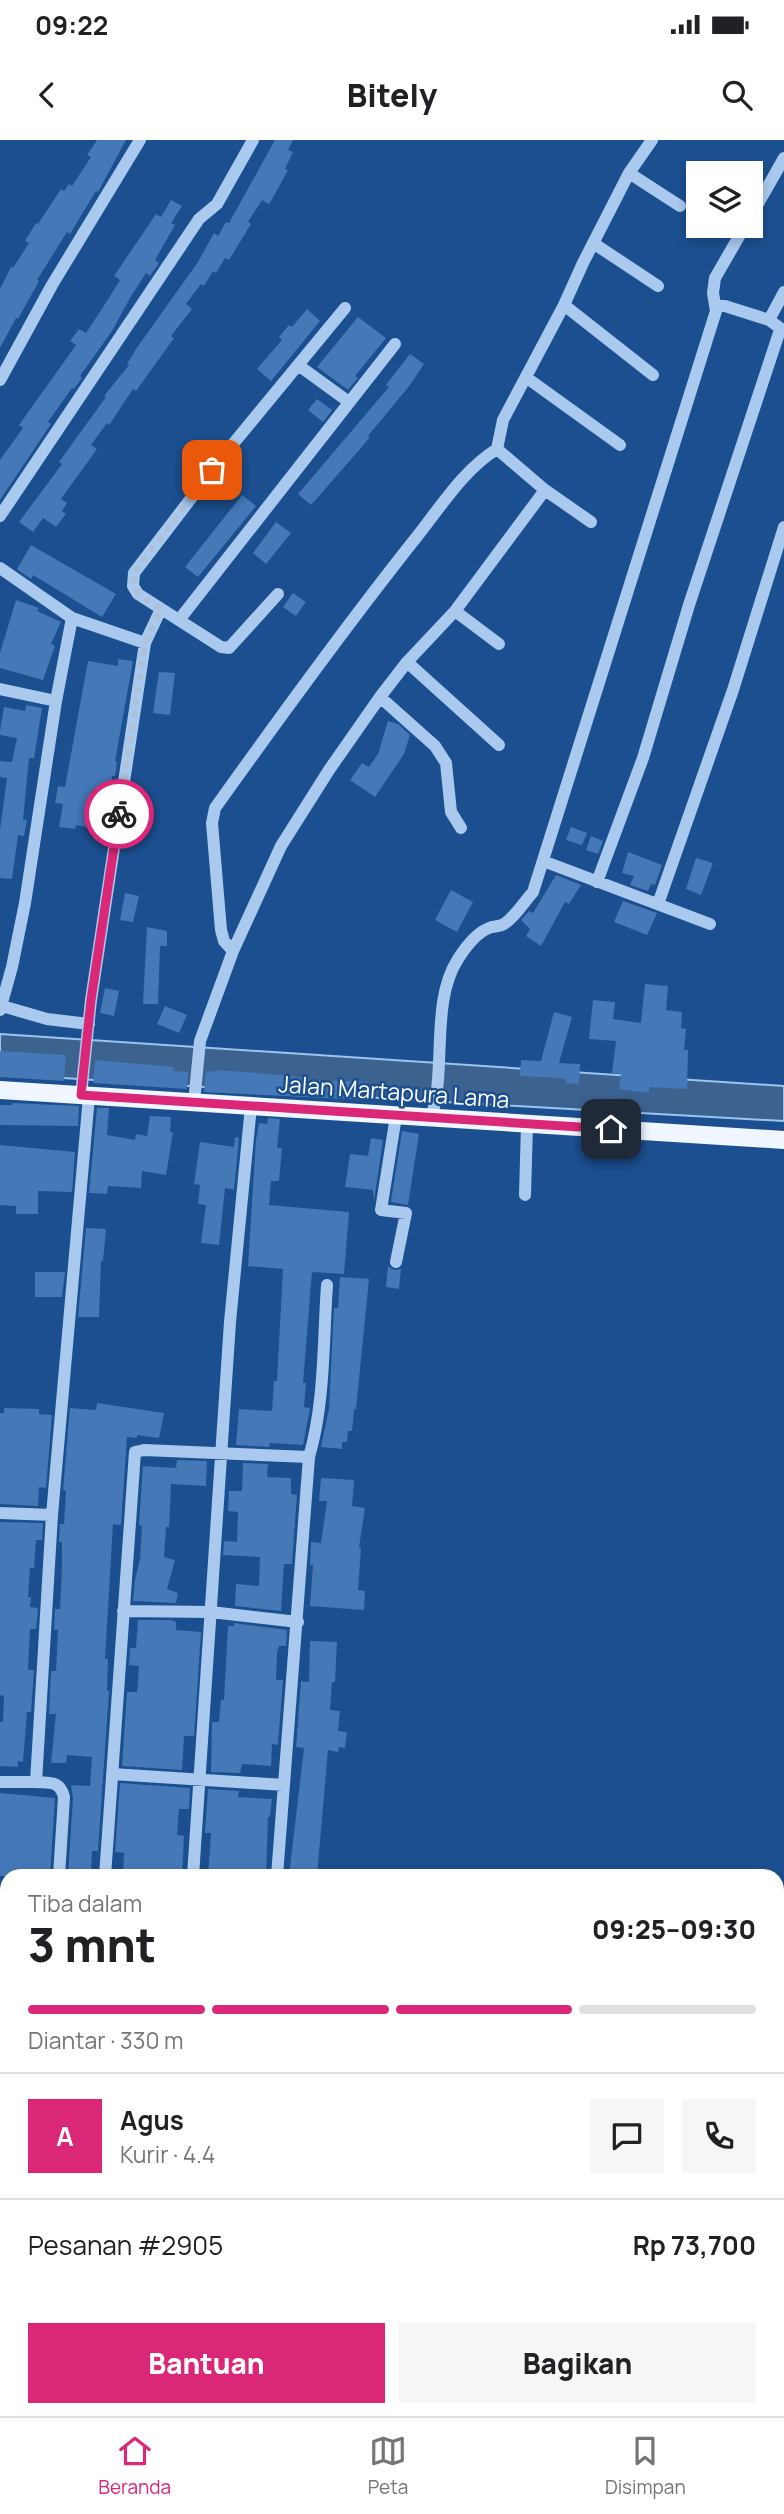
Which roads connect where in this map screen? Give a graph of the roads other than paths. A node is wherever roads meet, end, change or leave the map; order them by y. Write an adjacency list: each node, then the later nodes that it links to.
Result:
1 (140, 140): 21 (street)
2 (253, 140): 26 (street)
3 (652, 140): 5 (street)
4 (784, 158): 6 (street)
5 (629, 173): 7 (street); 9 (street)
6 (763, 195)
7 (680, 206)
8 (738, 238): 13 (street)
9 (593, 243): 10 (street); 12 (street)
10 (658, 286)
11 (784, 292): 15 (street)
12 (564, 305): 19 (street); 20 (street)
13 (715, 306): 15 (street); 43 (street)
14 (345, 308): 18 (street)
15 (769, 320): 16 (street)
16 (782, 330): 44 (street)
17 (395, 344): 22 (street)
18 (298, 365): 22 (street); 31 (street)
19 (653, 375)
20 (527, 378): 23 (street); 24 (street)
21 (0, 380)
22 (349, 402): 34 (street)
23 (620, 445)
24 (496, 449): 25 (street); 47 (street)
25 (545, 490): 27 (street); 32 (street)
26 (0, 516)
27 (591, 522)
28 (784, 527): 45 (street)
29 (1, 574): 33 (street)
30 (278, 594): 34 (street)
31 (161, 609): 34 (street); 35 (street)
32 (455, 611): 36 (street); 37 (street)
33 (72, 618): 35 (street); 40 (street)
34 (179, 620)
35 (145, 643): 49 (street)
36 (499, 644)
37 (407, 662): 39 (street); 41 (street)
38 (0, 689): 40 (street)
39 (380, 697): 42 (street); 47 (street)
40 (56, 701): 48 (street)
41 (499, 745)
42 (461, 828)
43 (542, 861): 44 (street); 54 (street)
44 (597, 882): 45 (street)
45 (657, 904): 46 (street)
46 (710, 924)
47 (233, 951): 52 (street)
48 (1, 1008): 49 (street)
49 (88, 1028): 51 (street)
50 (0, 1090): 51 (main road, Jalan Martapura Lama)
51 (84, 1092): 52 (main road, Jalan Martapura Lama); 64 (street)
52 (195, 1098): 53 (main road, Jalan Martapura Lama)
53 (251, 1106): 55 (main road, Jalan Martapura Lama); 61 (street)
54 (433, 1112): 55 (main road, Jalan Martapura Lama); 56 (main road, Jalan Martapura Lama)
55 (396, 1116): 59 (street)
56 (527, 1124): 57 (main road, Jalan Martapura Lama); 58 (street)
57 (784, 1140)
58 (525, 1195)
59 (397, 1262)
60 (327, 1285): 62 (street)
61 (223, 1454): 62 (street); 65 (street); 66 (street)
62 (309, 1457): 67 (street)
63 (0, 1513): 64 (street)
64 (52, 1515): 71 (street)
65 (123, 1611): 66 (street); 68 (street)
66 (211, 1612): 67 (street); 69 (street)
67 (298, 1622): 72 (street)
68 (112, 1773): 69 (street); 74 (street)
69 (199, 1778): 72 (street); 75 (street)
70 (0, 1782): 71 (street)
71 (36, 1782): 73 (street)
72 (284, 1785): 76 (street)
73 (59, 1869)
74 (105, 1869)
75 (193, 1869)
76 (277, 1869)

